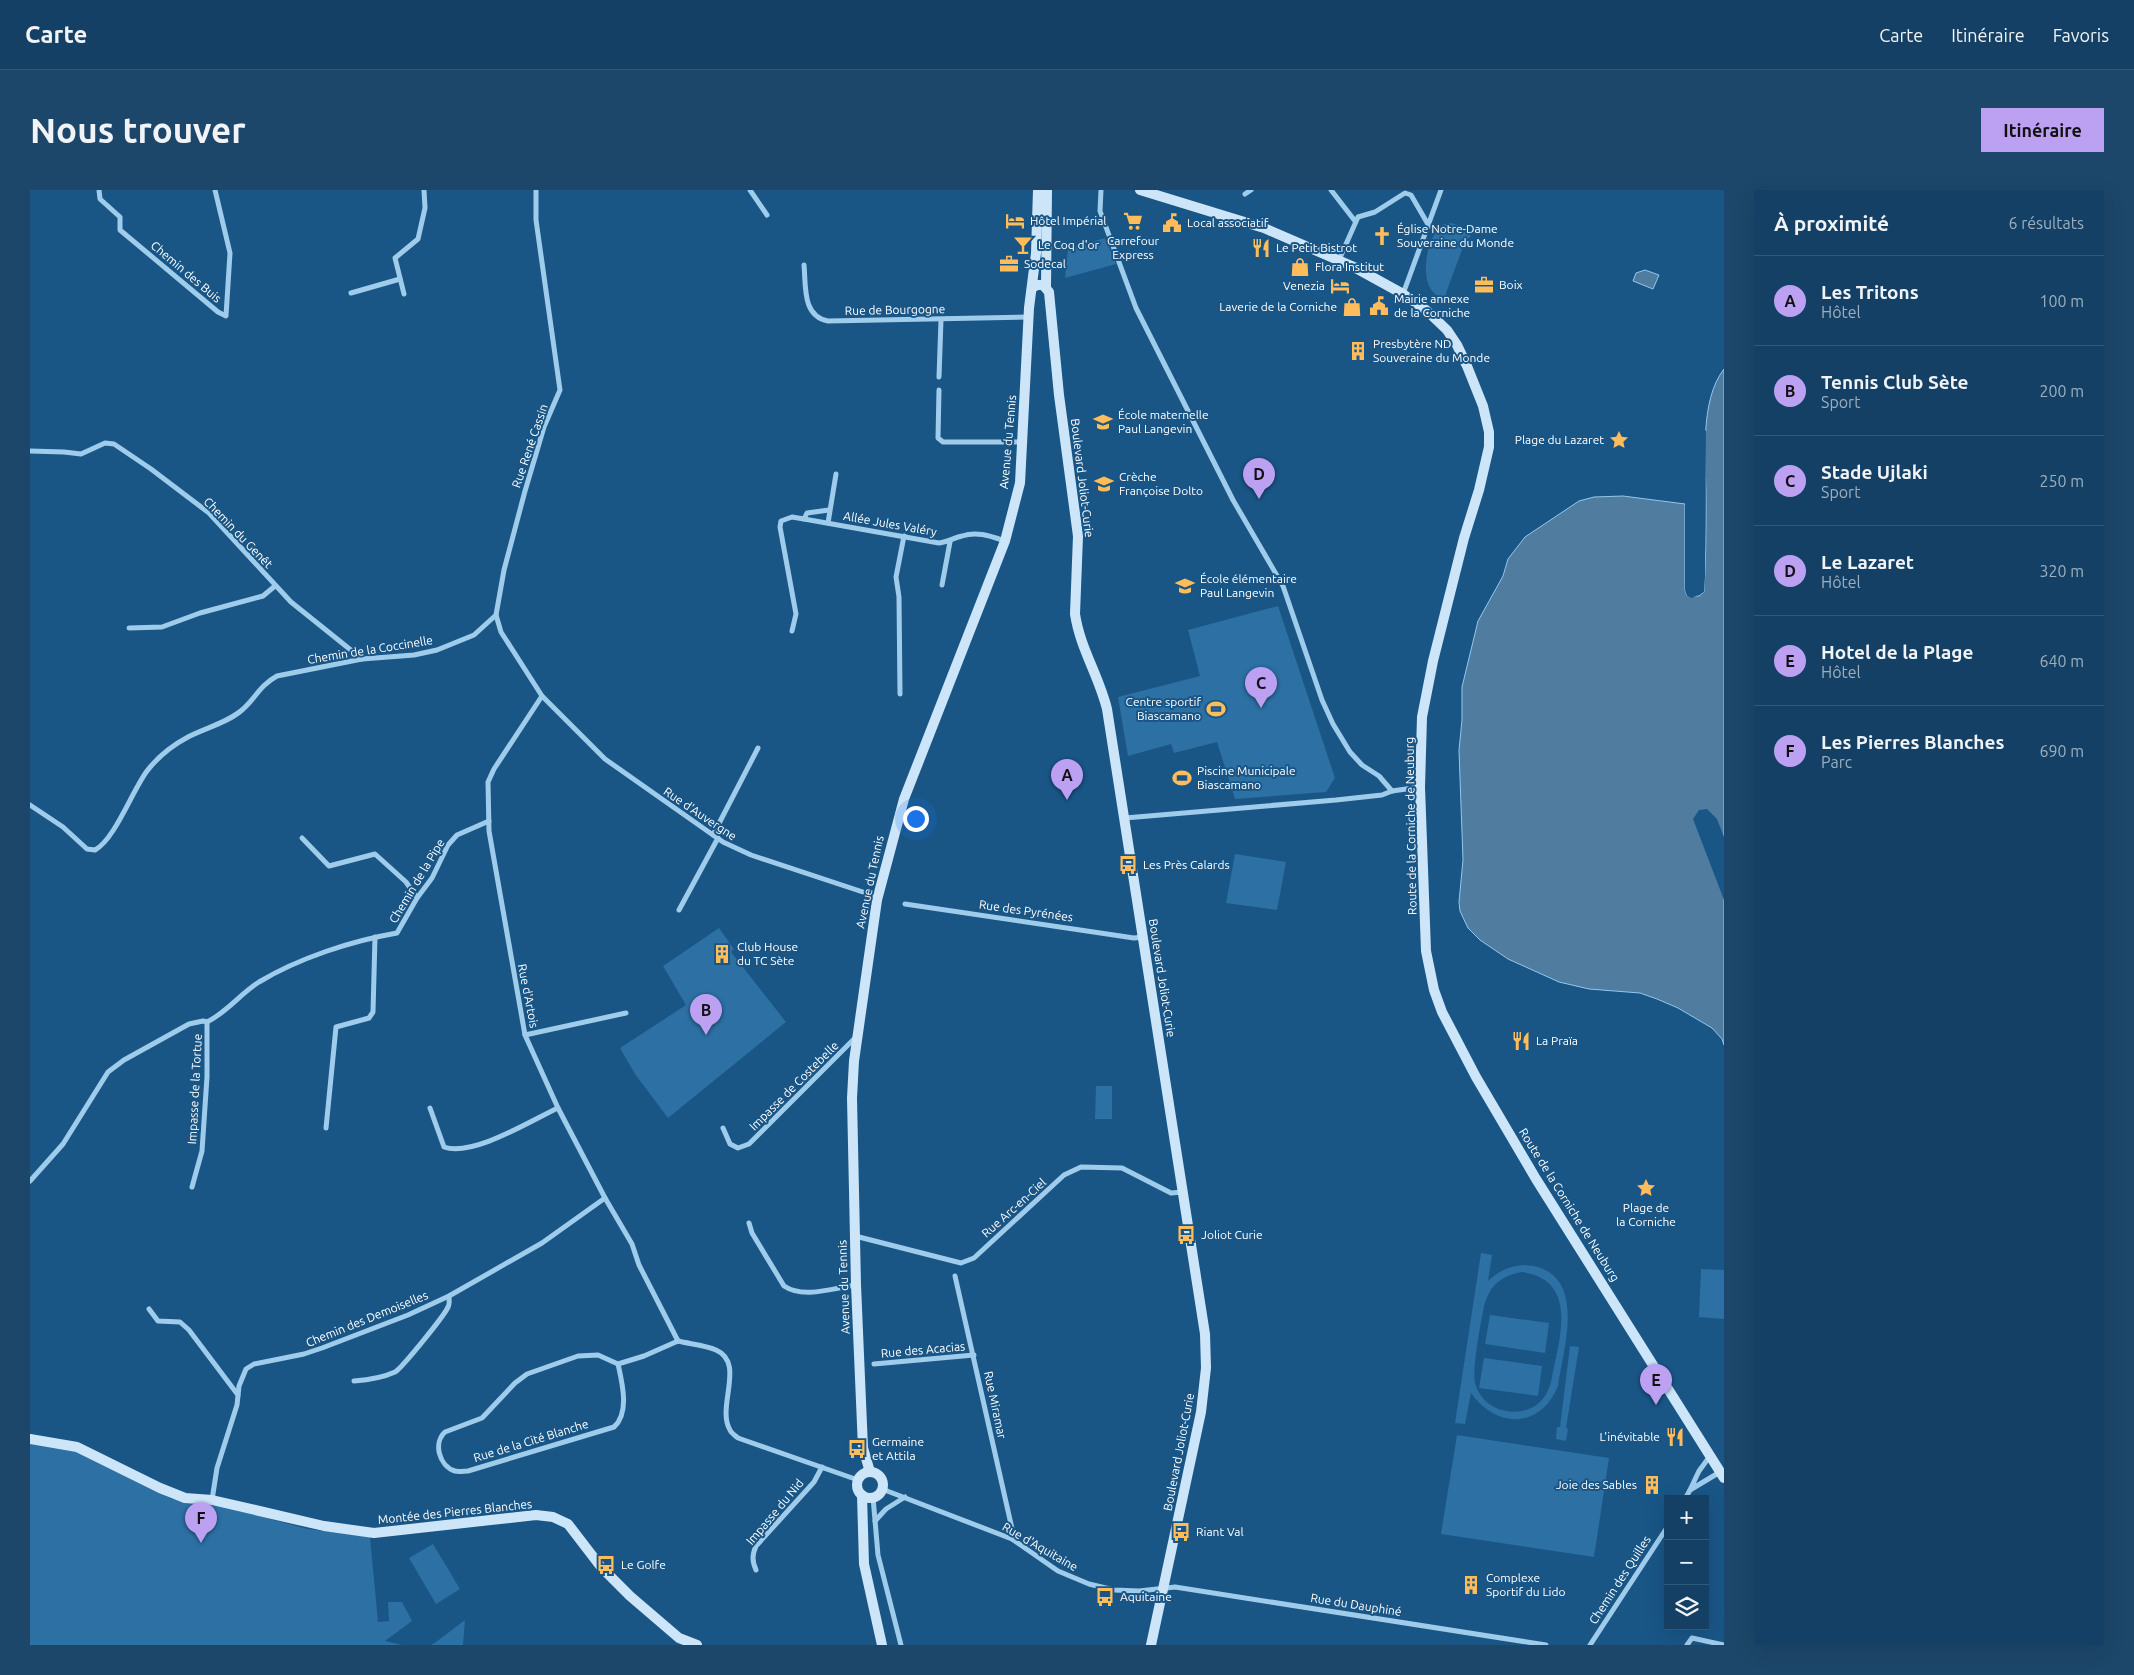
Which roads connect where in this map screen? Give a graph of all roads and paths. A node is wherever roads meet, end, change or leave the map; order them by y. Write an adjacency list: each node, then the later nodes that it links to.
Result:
1 (99, 190): 2 (street, Chemin des Buis)
2 (215, 190)
3 (424, 190): 19 (street)
4 (536, 190): 41 (street, Rue René Cassin)
5 (750, 190): 14 (street)
6 (1038, 190): 21 (street)
7 (1047, 190): 20 (street)
8 (1101, 190): 49 (street)
9 (1140, 190): 17 (street, Route de la Corniche de Neuburg)
10 (1251, 190): 13 (street)
11 (1331, 190): 15 (street)
12 (1441, 190): 16 (street)
13 (1245, 194)
14 (767, 216)
15 (1355, 221): 16 (street); 17 (street)
16 (1429, 226): 24 (street)
17 (1339, 260): 24 (street, Route de la Corniche de Neuburg)
18 (804, 265): 27 (street, Rue de Bourgogne)
19 (400, 279): 22 (street); 23 (street)
20 (1046, 287): 21 (street); 25 (street)
21 (1032, 288): 25 (street)
22 (351, 293)
23 (404, 294)
24 (1403, 294): 48 (street, Route de la Corniche de Neuburg)
25 (1040, 301): 26 (street, Avenue du Tennis); 51 (street, Boulevard Joliot-Curie)
26 (1030, 317): 27 (street, Rue de Bourgogne); 30 (street, Avenue du Tennis)
27 (941, 320): 28 (street)
28 (939, 377)
29 (939, 390): 30 (street)
30 (1022, 442): 37 (street, Avenue du Tennis)
31 (30, 451): 40 (street, Chemin du Genêt)
32 (836, 474): 33 (street, Allée Jules Valéry)
33 (829, 510): 34 (street, Allée Jules Valéry); 35 (street, Allée Jules Valéry)
34 (804, 518): 35 (street, Allée Jules Valéry); 43 (street, Allée Jules Valéry)
35 (828, 524): 36 (street, Allée Jules Valéry)
36 (904, 536): 38 (street, Allée Jules Valéry); 45 (street)
37 (1005, 541): 38 (street, Allée Jules Valéry); 56 (street, Avenue du Tennis)
38 (950, 542): 39 (street)
39 (942, 585)
40 (275, 586): 42 (street); 44 (street, Chemin du Genêt)
41 (496, 615): 44 (street, Chemin de la Coccinelle); 46 (street)
42 (129, 628)
43 (792, 631)
44 (362, 659): 50 (street, Chemin de la Coccinelle)
45 (900, 694)
46 (542, 696): 52 (street, Rue d'Artois); 53 (street, Rue d'Auvergne)
47 (758, 748): 53 (street)
48 (1420, 786): 49 (street); 87 (street, Route de la Corniche de Neuburg)
49 (1392, 791): 51 (street)
50 (30, 805)
51 (1125, 818): 61 (street, Boulevard Joliot-Curie)
52 (488, 820): 57 (street, Chemin de la Pipe); 64 (street, Rue d'Artois)
53 (713, 835): 55 (street, Rue d'Auvergne)
54 (302, 838): 57 (street)
55 (718, 838): 56 (street, Rue d'Auvergne); 59 (street)
56 (878, 897): 65 (street, Avenue du Tennis)
57 (417, 898): 60 (street, Chemin de la Pipe)
58 (905, 904): 61 (street, Rue des Pyrénées)
59 (679, 910)
60 (375, 937): 63 (street, Chemin de la Pipe); 68 (street)
61 (1143, 937): 72 (street, Boulevard Joliot-Curie)
62 (626, 1013): 64 (street)
63 (207, 1022): 70 (street, Chemin de la Pipe); 71 (street, Impasse de la Tortue)
64 (525, 1035): 67 (street, Rue d'Artois)
65 (858, 1036): 69 (street, Impasse de Costebelle); 75 (street, Avenue du Tennis)
66 (430, 1108): 67 (street)
67 (558, 1108): 73 (street, Rue d'Artois)
68 (326, 1128)
69 (723, 1128)
70 (30, 1181)
71 (192, 1187)
72 (1184, 1192): 75 (street, Rue Arc-en-Ciel); 103 (street, Boulevard Joliot-Curie)
73 (605, 1198): 78 (street, Chemin des Demoiselles); 80 (street, Rue d'Artois)
74 (749, 1223): 77 (street)
75 (855, 1236): 77 (street, Avenue du Tennis)
76 (955, 1276): 81 (street, Rue Miramar)
77 (856, 1284): 89 (street, Avenue du Tennis)
78 (450, 1296): 84 (street); 85 (street, Chemin des Demoiselles)
79 (149, 1309): 85 (street)
80 (678, 1341): 82 (street); 88 (street)
81 (974, 1355): 83 (street, Rue des Acacias); 101 (street, Rue Miramar)
82 (618, 1364): 82 (street, Rue de la Cité Blanche)
83 (874, 1364)
84 (354, 1381)
85 (238, 1395): 98 (street, Chemin des Demoiselles)
86 (30, 1439): 98 (street, Montée des Pierres Blanches)
87 (1710, 1455): 90 (street, Route de la Corniche de Neuburg); 93 (street)
88 (822, 1467): 91 (street); 102 (street, Impasse du Nid)
89 (870, 1472): 91 (street); 92 (street)
90 (1722, 1475): 93 (street)
91 (858, 1480): 94 (street)
92 (882, 1489): 96 (street); 97 (street, Rue d'Aquitaine)
93 (1690, 1490): 95 (street)
94 (862, 1495): 96 (street); 105 (street)
95 (1687, 1495)
96 (874, 1497): 99 (street)
97 (905, 1498): 99 (street); 101 (street, Rue d'Aquitaine)
98 (212, 1500): 104 (street, Montée des Pierres Blanches)
99 (876, 1521): 106 (street)
100 (1664, 1532): 109 (street, Chemin des Quilles)
101 (1012, 1539): 103 (street, Rue d'Aquitaine)
102 (756, 1570)
103 (1164, 1587): 107 (street, Boulevard Joliot-Curie); 108 (street, Rue du Dauphiné)
104 (696, 1645)
105 (882, 1645)
106 (901, 1645)
107 (1151, 1645)
108 (1546, 1645)
109 (1590, 1645)
110 (1687, 1645): 111 (street)
111 (1724, 1645)

